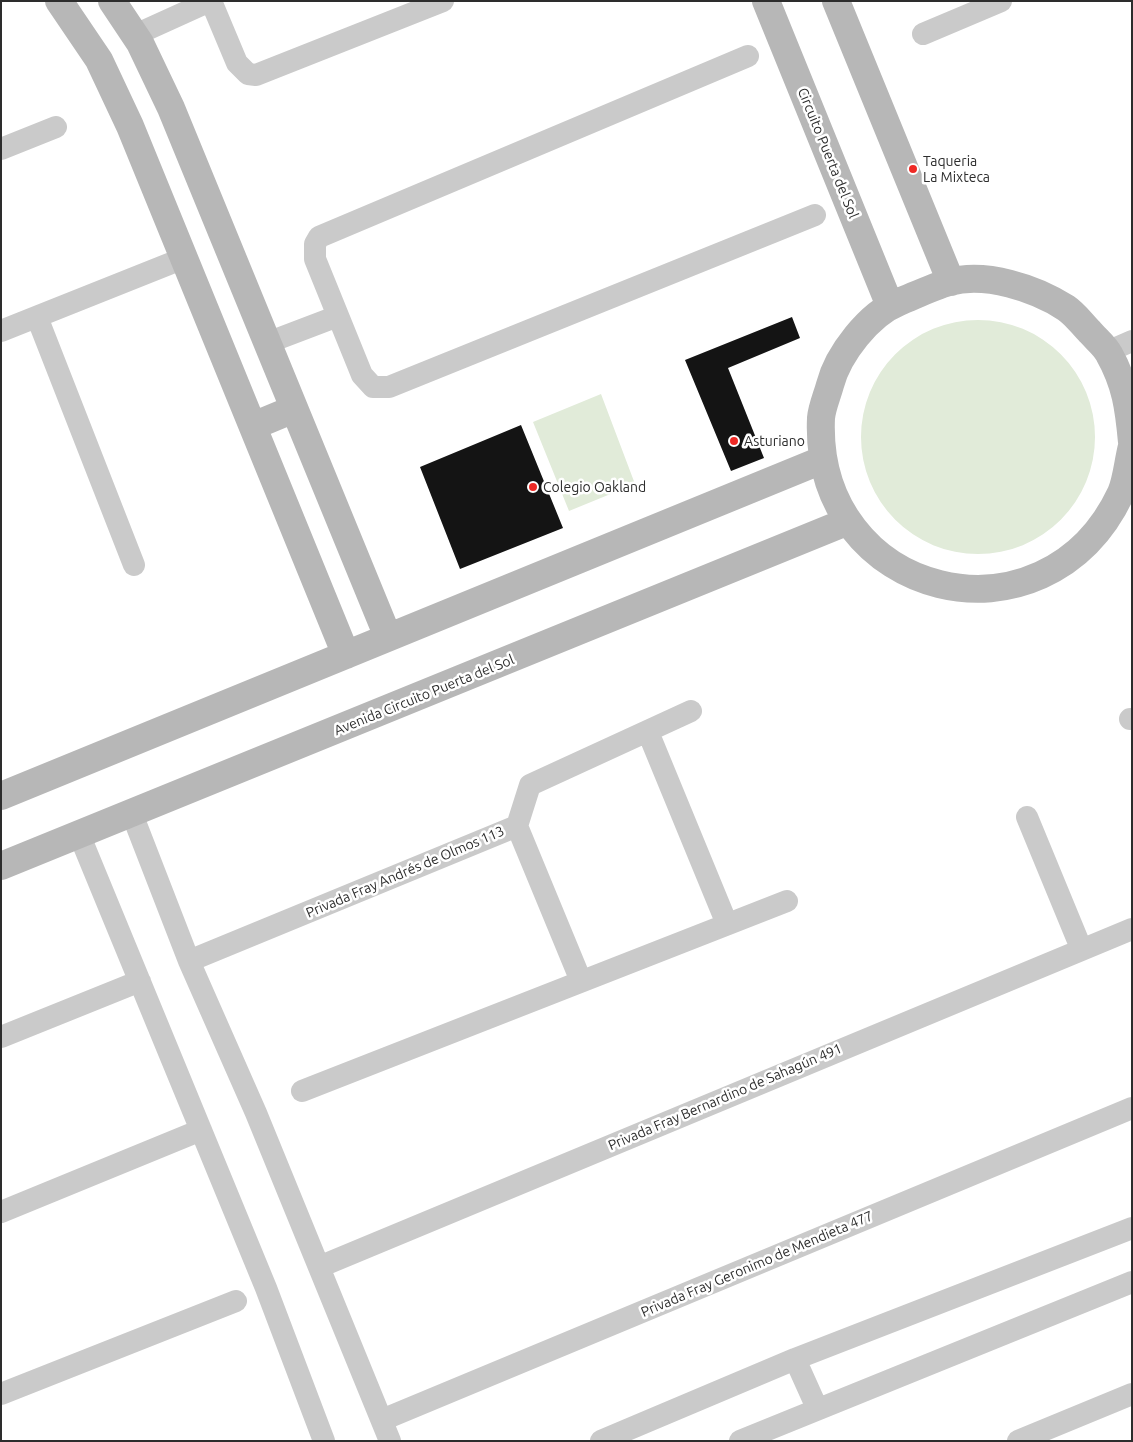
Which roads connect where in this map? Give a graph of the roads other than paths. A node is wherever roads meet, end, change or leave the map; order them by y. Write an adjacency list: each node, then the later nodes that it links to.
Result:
1 (59, 1): 14 (street)
2 (112, 1): 9 (street)
3 (211, 1): 4 (street); 9 (street)
4 (443, 1)
5 (766, 1): 16 (street, Circuito Puerta del Sol)
6 (836, 1): 15 (street)
7 (1000, 1): 8 (street)
8 (923, 34)
9 (135, 35): 20 (street)
10 (748, 56): 18 (street)
11 (56, 127): 12 (street)
12 (1, 149)
13 (815, 215): 18 (street)
14 (184, 258): 17 (street); 24 (street)
15 (951, 282): 16 (street); 21 (street)
16 (890, 306): 26 (street)
17 (36, 316): 19 (street); 28 (street)
18 (338, 316): 20 (street)
19 (1, 331)
20 (268, 343): 23 (street)
21 (1120, 346): 22 (street)
22 (1130, 396): 25 (street)
23 (294, 409): 24 (street); 29 (street)
24 (252, 426): 30 (street)
25 (1132, 444): 27 (street)
26 (822, 460): 27 (street); 29 (street)
27 (846, 522): 34 (street, Avenida Circuito Puerta del Sol)
28 (134, 565)
29 (388, 638): 30 (street)
30 (346, 655): 33 (street)
31 (690, 711): 32 (street, Privada Fray Andrés de Olmos 113)
32 (648, 732): 36 (street, Privada Fray Andrés de Olmos 113); 40 (street)
33 (1, 796)
34 (132, 814): 37 (street, Avenida Circuito Puerta del Sol); 43 (street)
35 (1027, 817): 42 (street)
36 (517, 826): 43 (street, Privada Fray Andrés de Olmos 113); 45 (street)
37 (79, 834): 38 (street, Avenida Circuito Puerta del Sol); 44 (street)
38 (1, 866)
39 (787, 901): 40 (street)
40 (727, 924): 45 (street)
41 (1132, 929): 42 (street, Privada Fray Bernardino de Sahagún 491)
42 (1081, 948): 52 (street, Privada Fray Bernardino de Sahagún 491)
43 (190, 961): 52 (street)
44 (140, 982): 46 (street); 49 (street)
45 (582, 982): 47 (street)
46 (1, 1037)
47 (302, 1091)
48 (1132, 1108): 59 (street, Privada Fray Geronimo de Mendieta 477)
49 (201, 1130): 50 (street); 60 (street)
50 (1, 1212)
51 (1132, 1228): 55 (street)
52 (319, 1267): 59 (street)
53 (1132, 1282): 58 (street)
54 (236, 1301): 56 (street)
55 (795, 1358): 58 (street); 62 (street)
56 (1, 1394)
57 (1132, 1394): 64 (street)
58 (817, 1408): 63 (street)
59 (382, 1420): 61 (street)
60 (324, 1441)
61 (390, 1441)
62 (601, 1441)
63 (740, 1441)
64 (1018, 1441)

